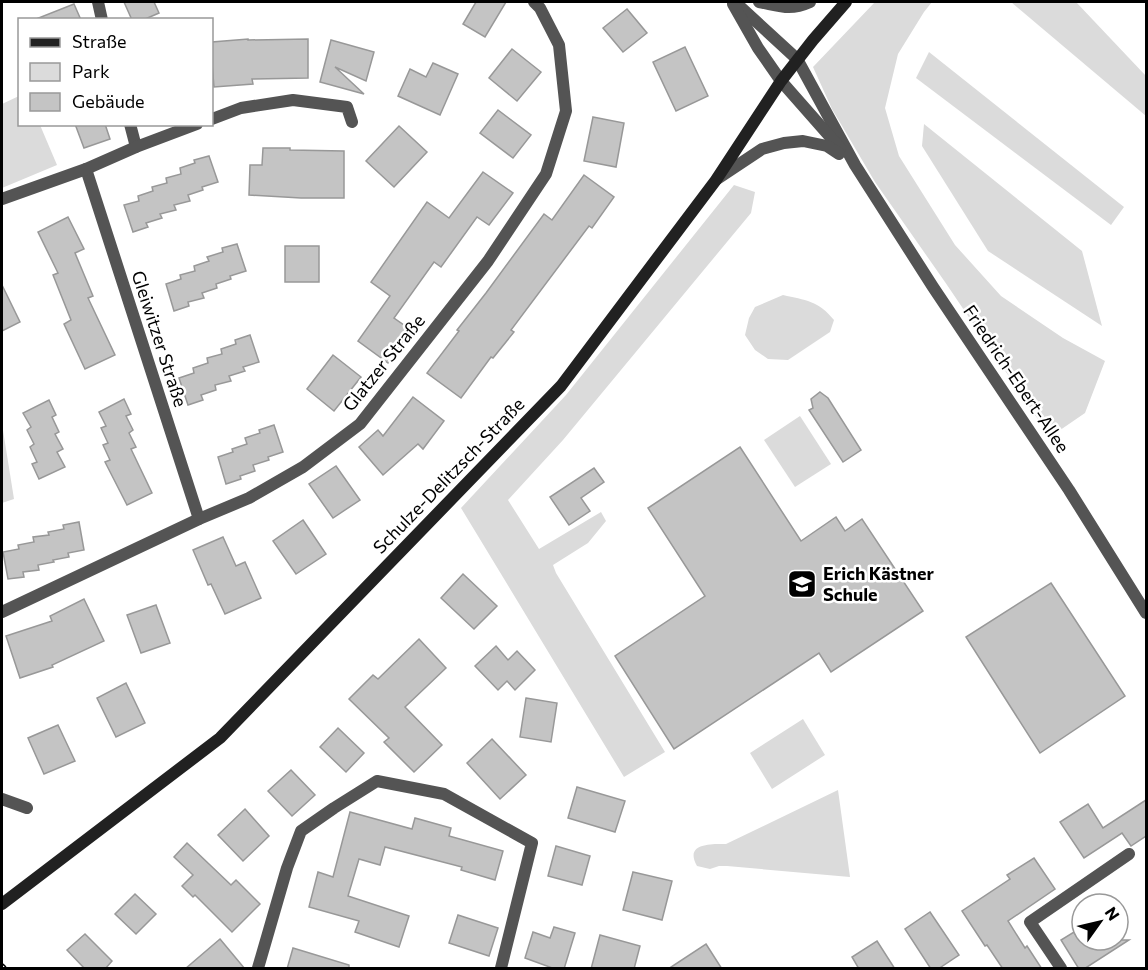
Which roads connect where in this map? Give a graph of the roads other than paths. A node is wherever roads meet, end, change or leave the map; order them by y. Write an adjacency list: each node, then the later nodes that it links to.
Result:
1 (98, 2): 7 (street)
2 (534, 2): 19 (street, Glatzer Straße)
3 (733, 2): 8 (street); 9 (street)
4 (759, 2): 5 (street)
5 (810, 2)
6 (846, 2): 8 (main road, Schulze-Delitzsch-Straße)
7 (102, 18)
8 (797, 59): 9 (main road, Schulze-Delitzsch-Straße); 15 (street)
9 (781, 81): 15 (street); 17 (main road, Schulze-Delitzsch-Straße)
10 (213, 119): 11 (street)
11 (352, 122)
12 (131, 126): 14 (street)
13 (192, 126): 14 (street)
14 (136, 147): 16 (street)
15 (855, 165): 17 (street); 21 (street, Friedrich-Ebert-Allee)
16 (86, 169): 18 (street); 19 (street, Gleiwitzer Straße)
17 (716, 180): 25 (main road, Schulze-Delitzsch-Straße)
18 (2, 200)
19 (199, 519): 20 (street, Glatzer Straße)
20 (2, 612)
21 (1146, 614)
22 (2, 799): 23 (street)
23 (27, 808)
24 (1129, 854): 28 (street)
25 (2, 904)
26 (258, 969): 27 (street)
27 (501, 969)
28 (1061, 969)

